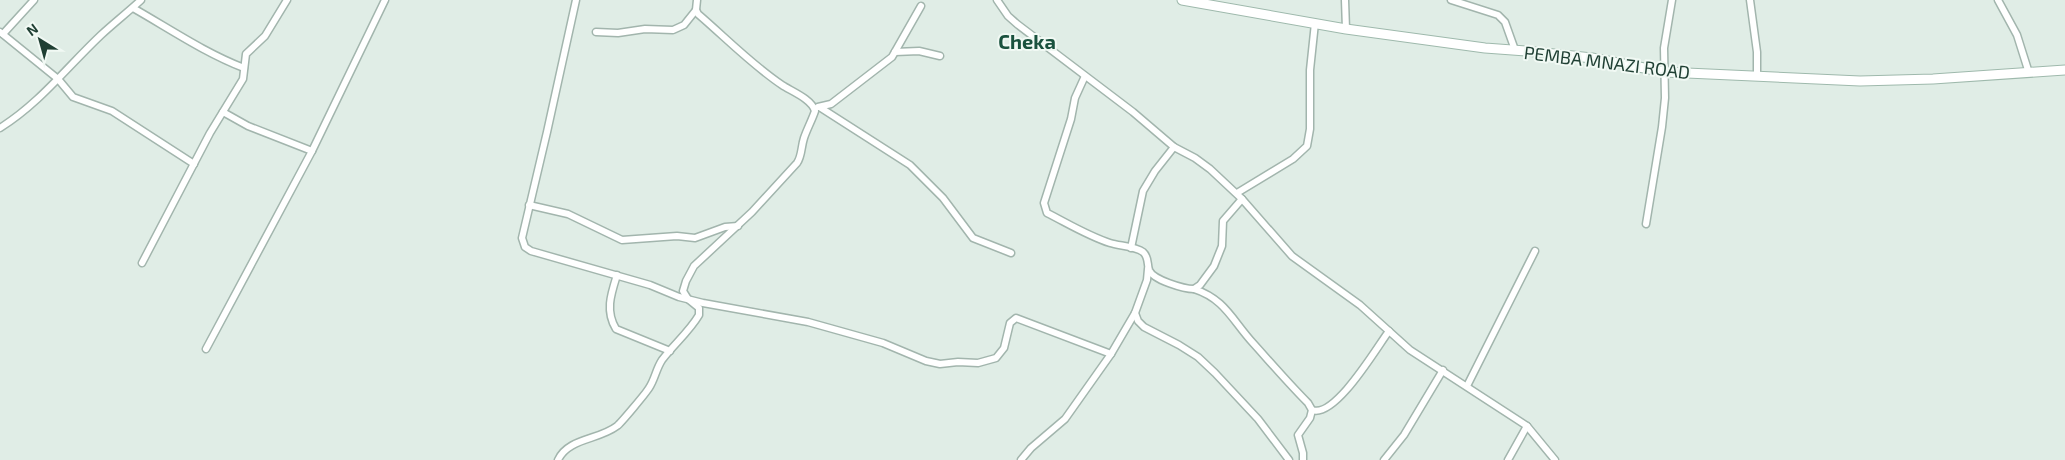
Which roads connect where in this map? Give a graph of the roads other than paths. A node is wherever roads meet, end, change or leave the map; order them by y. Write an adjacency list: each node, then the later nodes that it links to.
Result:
1 (34, 0): 20 (street)
2 (141, 0): 15 (street)
3 (287, 0): 24 (street)
4 (385, 0): 35 (street)
5 (576, 0): 38 (street)
6 (697, 0): 16 (street)
7 (997, 0): 29 (street)
8 (1182, 0): 17 (main road, PEMBA MNAZI ROAD)
9 (1345, 0): 18 (street)
10 (1451, 0): 21 (street)
11 (1672, 0): 26 (street)
12 (1998, 0): 27 (street)
13 (1749, 1): 28 (street)
14 (921, 6): 22 (street)
15 (133, 8): 24 (street); 30 (street)
16 (696, 10): 19 (street); 31 (street)
17 (1315, 23): 18 (main road, PEMBA MNAZI ROAD); 37 (street)
18 (1346, 29): 21 (main road, PEMBA MNAZI ROAD)
19 (596, 32)
20 (1, 33): 30 (street)
21 (1515, 50): 26 (main road, PEMBA MNAZI ROAD)
22 (895, 52): 23 (street); 31 (street)
23 (940, 56)
24 (244, 68): 32 (street)
25 (2065, 70): 27 (main road, PEMBA MNAZI ROAD)
26 (1665, 72): 28 (main road, PEMBA MNAZI ROAD); 39 (street)
27 (2029, 74): 28 (main road, PEMBA MNAZI ROAD)
28 (1757, 75)
29 (1084, 76): 34 (street); 41 (street)
30 (58, 79): 33 (street); 36 (street)
31 (818, 107): 40 (street); 43 (street)
32 (223, 112): 35 (street); 36 (street)
33 (0, 128)
34 (1174, 147): 37 (street); 41 (street)
35 (312, 151): 51 (street)
36 (194, 164): 44 (street)
37 (1239, 196): 47 (street); 50 (street)
38 (529, 205): 40 (street); 46 (street)
39 (1646, 224)
40 (738, 226): 48 (street)
41 (1131, 248): 45 (street)
42 (1536, 251): 55 (street)
43 (1011, 253)
44 (142, 263)
45 (1148, 269): 47 (street); 49 (street)
46 (617, 275): 48 (street); 52 (street)
47 (1194, 289): 56 (street)
48 (688, 299): 52 (street); 53 (street)
49 (1135, 313): 53 (street); 60 (street)
50 (1390, 331): 54 (street); 56 (street)
51 (206, 349)
52 (670, 351): 58 (street)
53 (1111, 354): 59 (street)
54 (1443, 370): 55 (street); 62 (street)
55 (1467, 386): 57 (street)
56 (1312, 410): 61 (street)
57 (1527, 426): 63 (street); 64 (street)
58 (558, 460)
59 (1021, 460)
60 (1289, 460)
61 (1303, 460)
62 (1384, 460)
63 (1508, 460)
64 (1555, 460)

